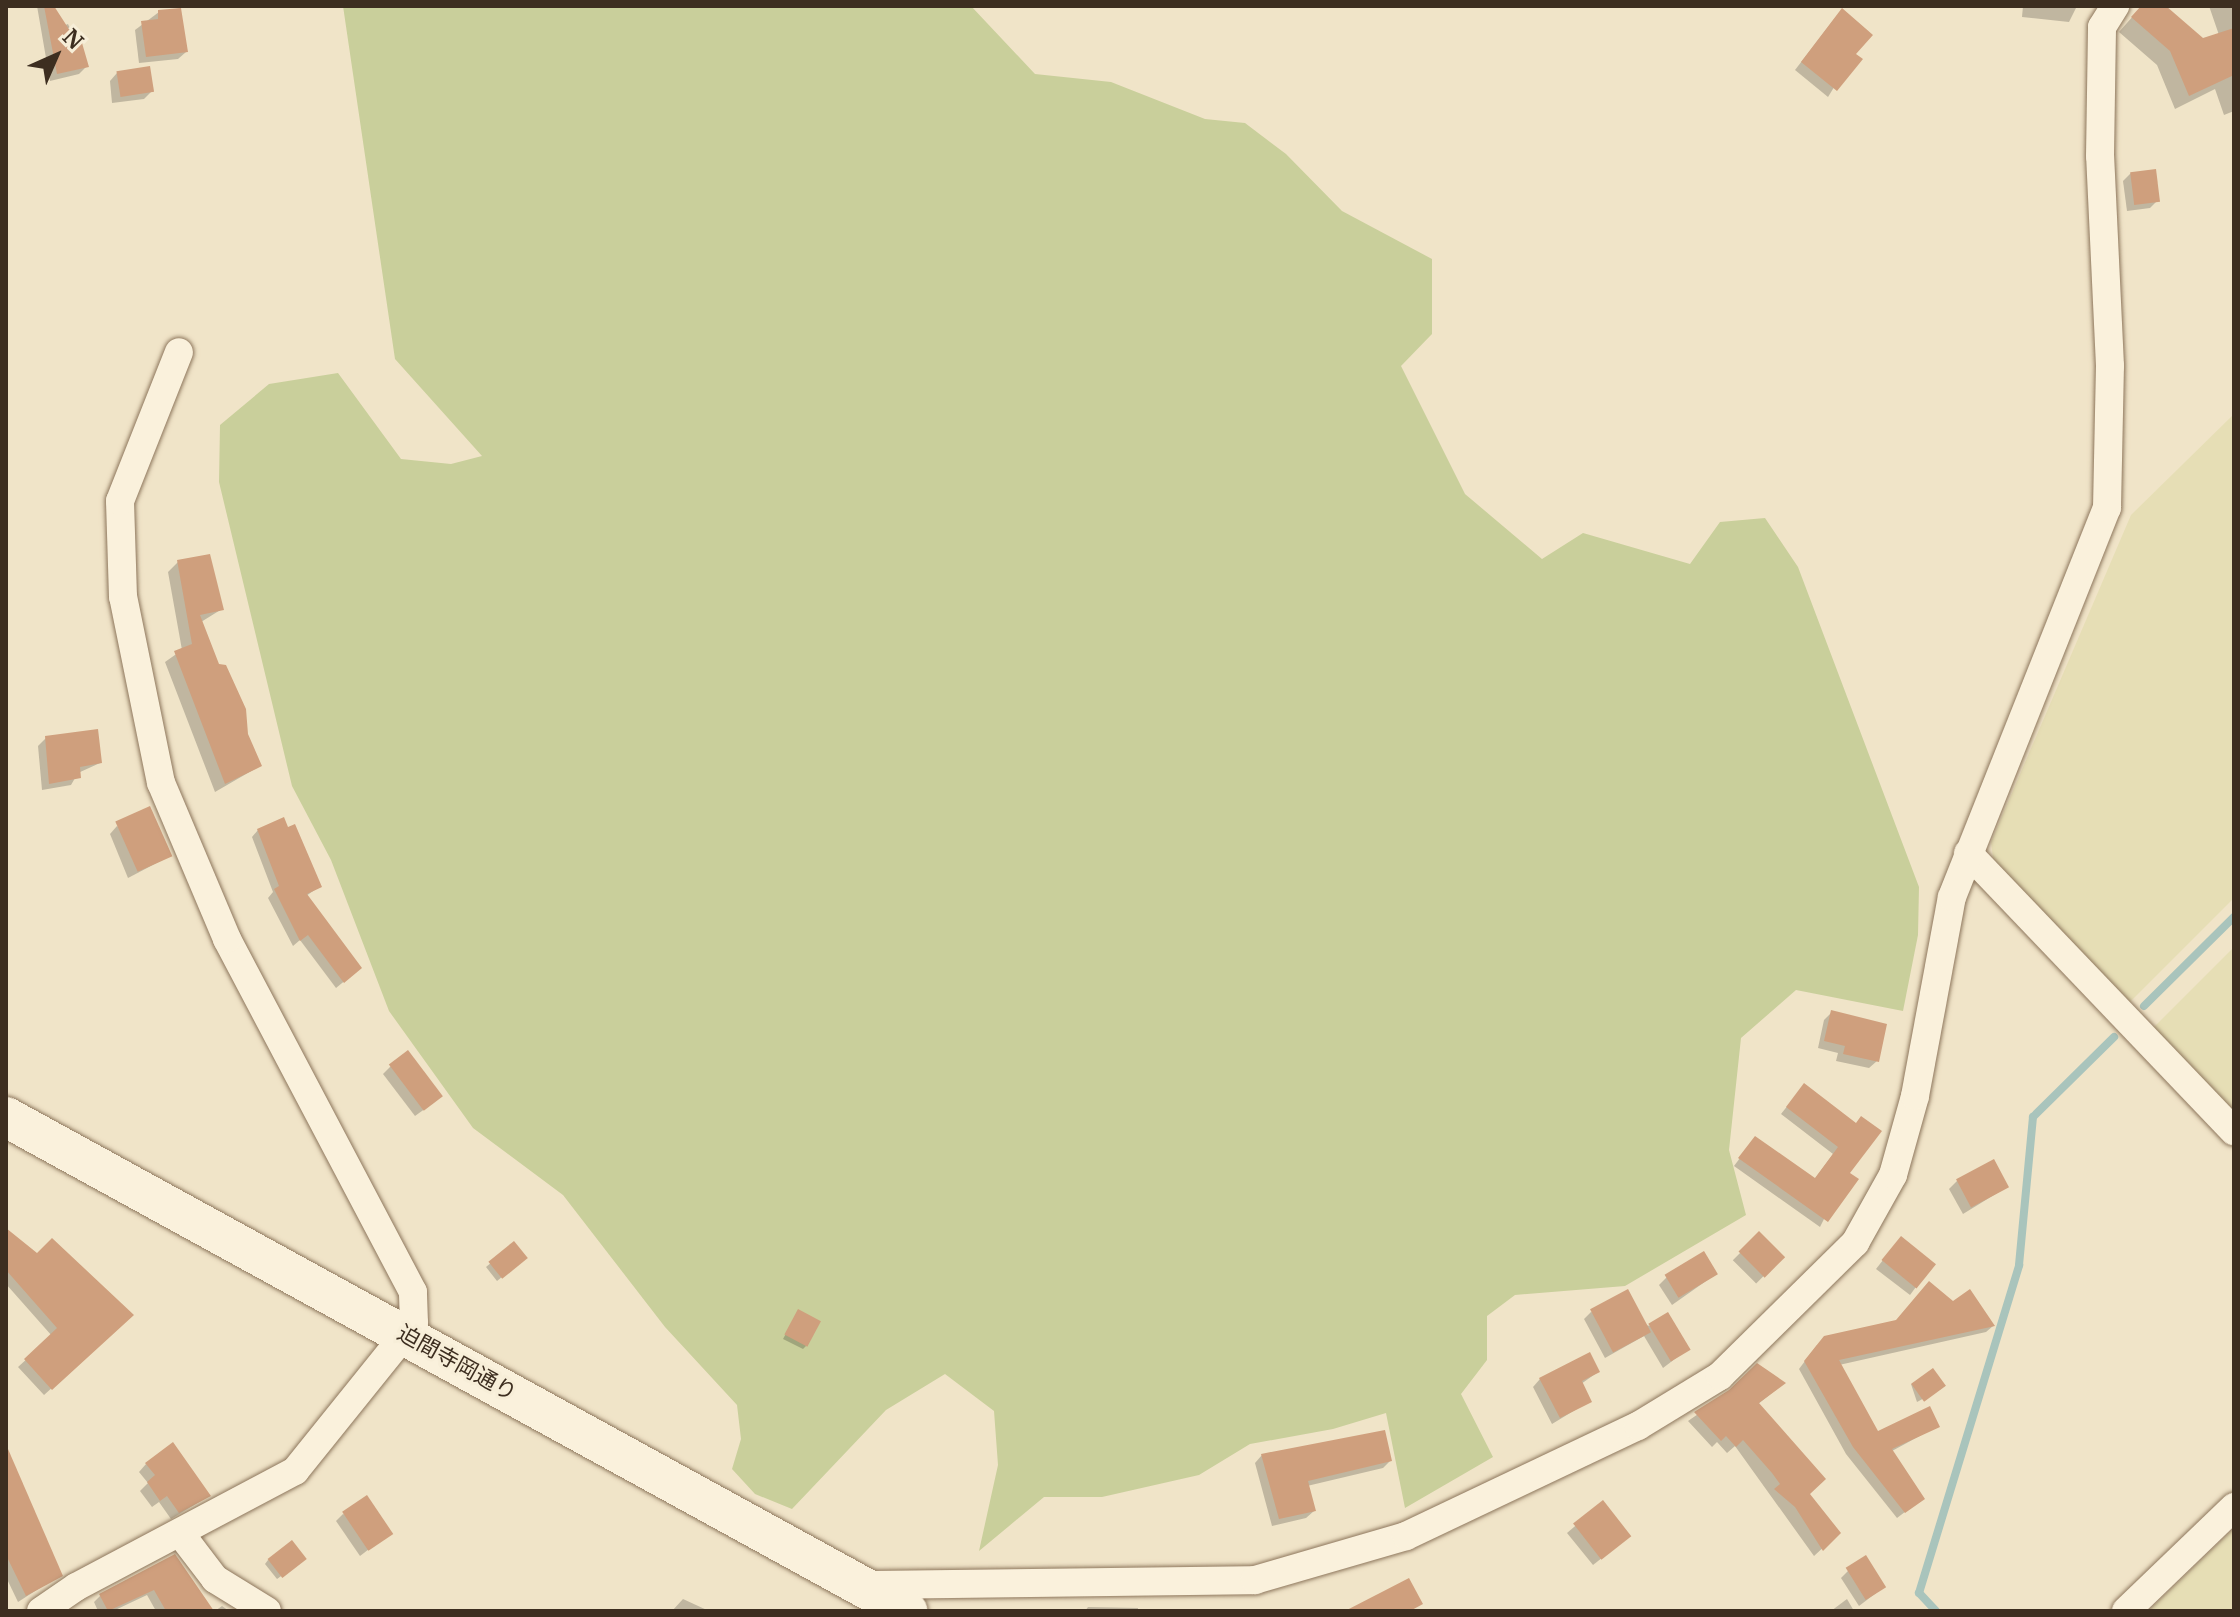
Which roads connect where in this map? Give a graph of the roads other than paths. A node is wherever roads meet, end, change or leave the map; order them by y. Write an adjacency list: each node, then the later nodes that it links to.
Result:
1 (2109, 10): 3 (street)
2 (179, 352): 6 (street)
3 (1968, 853): 5 (street); 9 (street)
4 (6, 1117): 6 (street, 迫間寺岡通り)
5 (2234, 1131)
6 (409, 1336): 8 (street); 9 (street, 迫間寺岡通り)
7 (2234, 1507): 13 (street)
8 (180, 1533): 10 (street); 11 (street)
9 (858, 1584): 12 (street, 迫間寺岡通り)
10 (41, 1611)
11 (267, 1611)
12 (907, 1611)
13 (2126, 1611)

